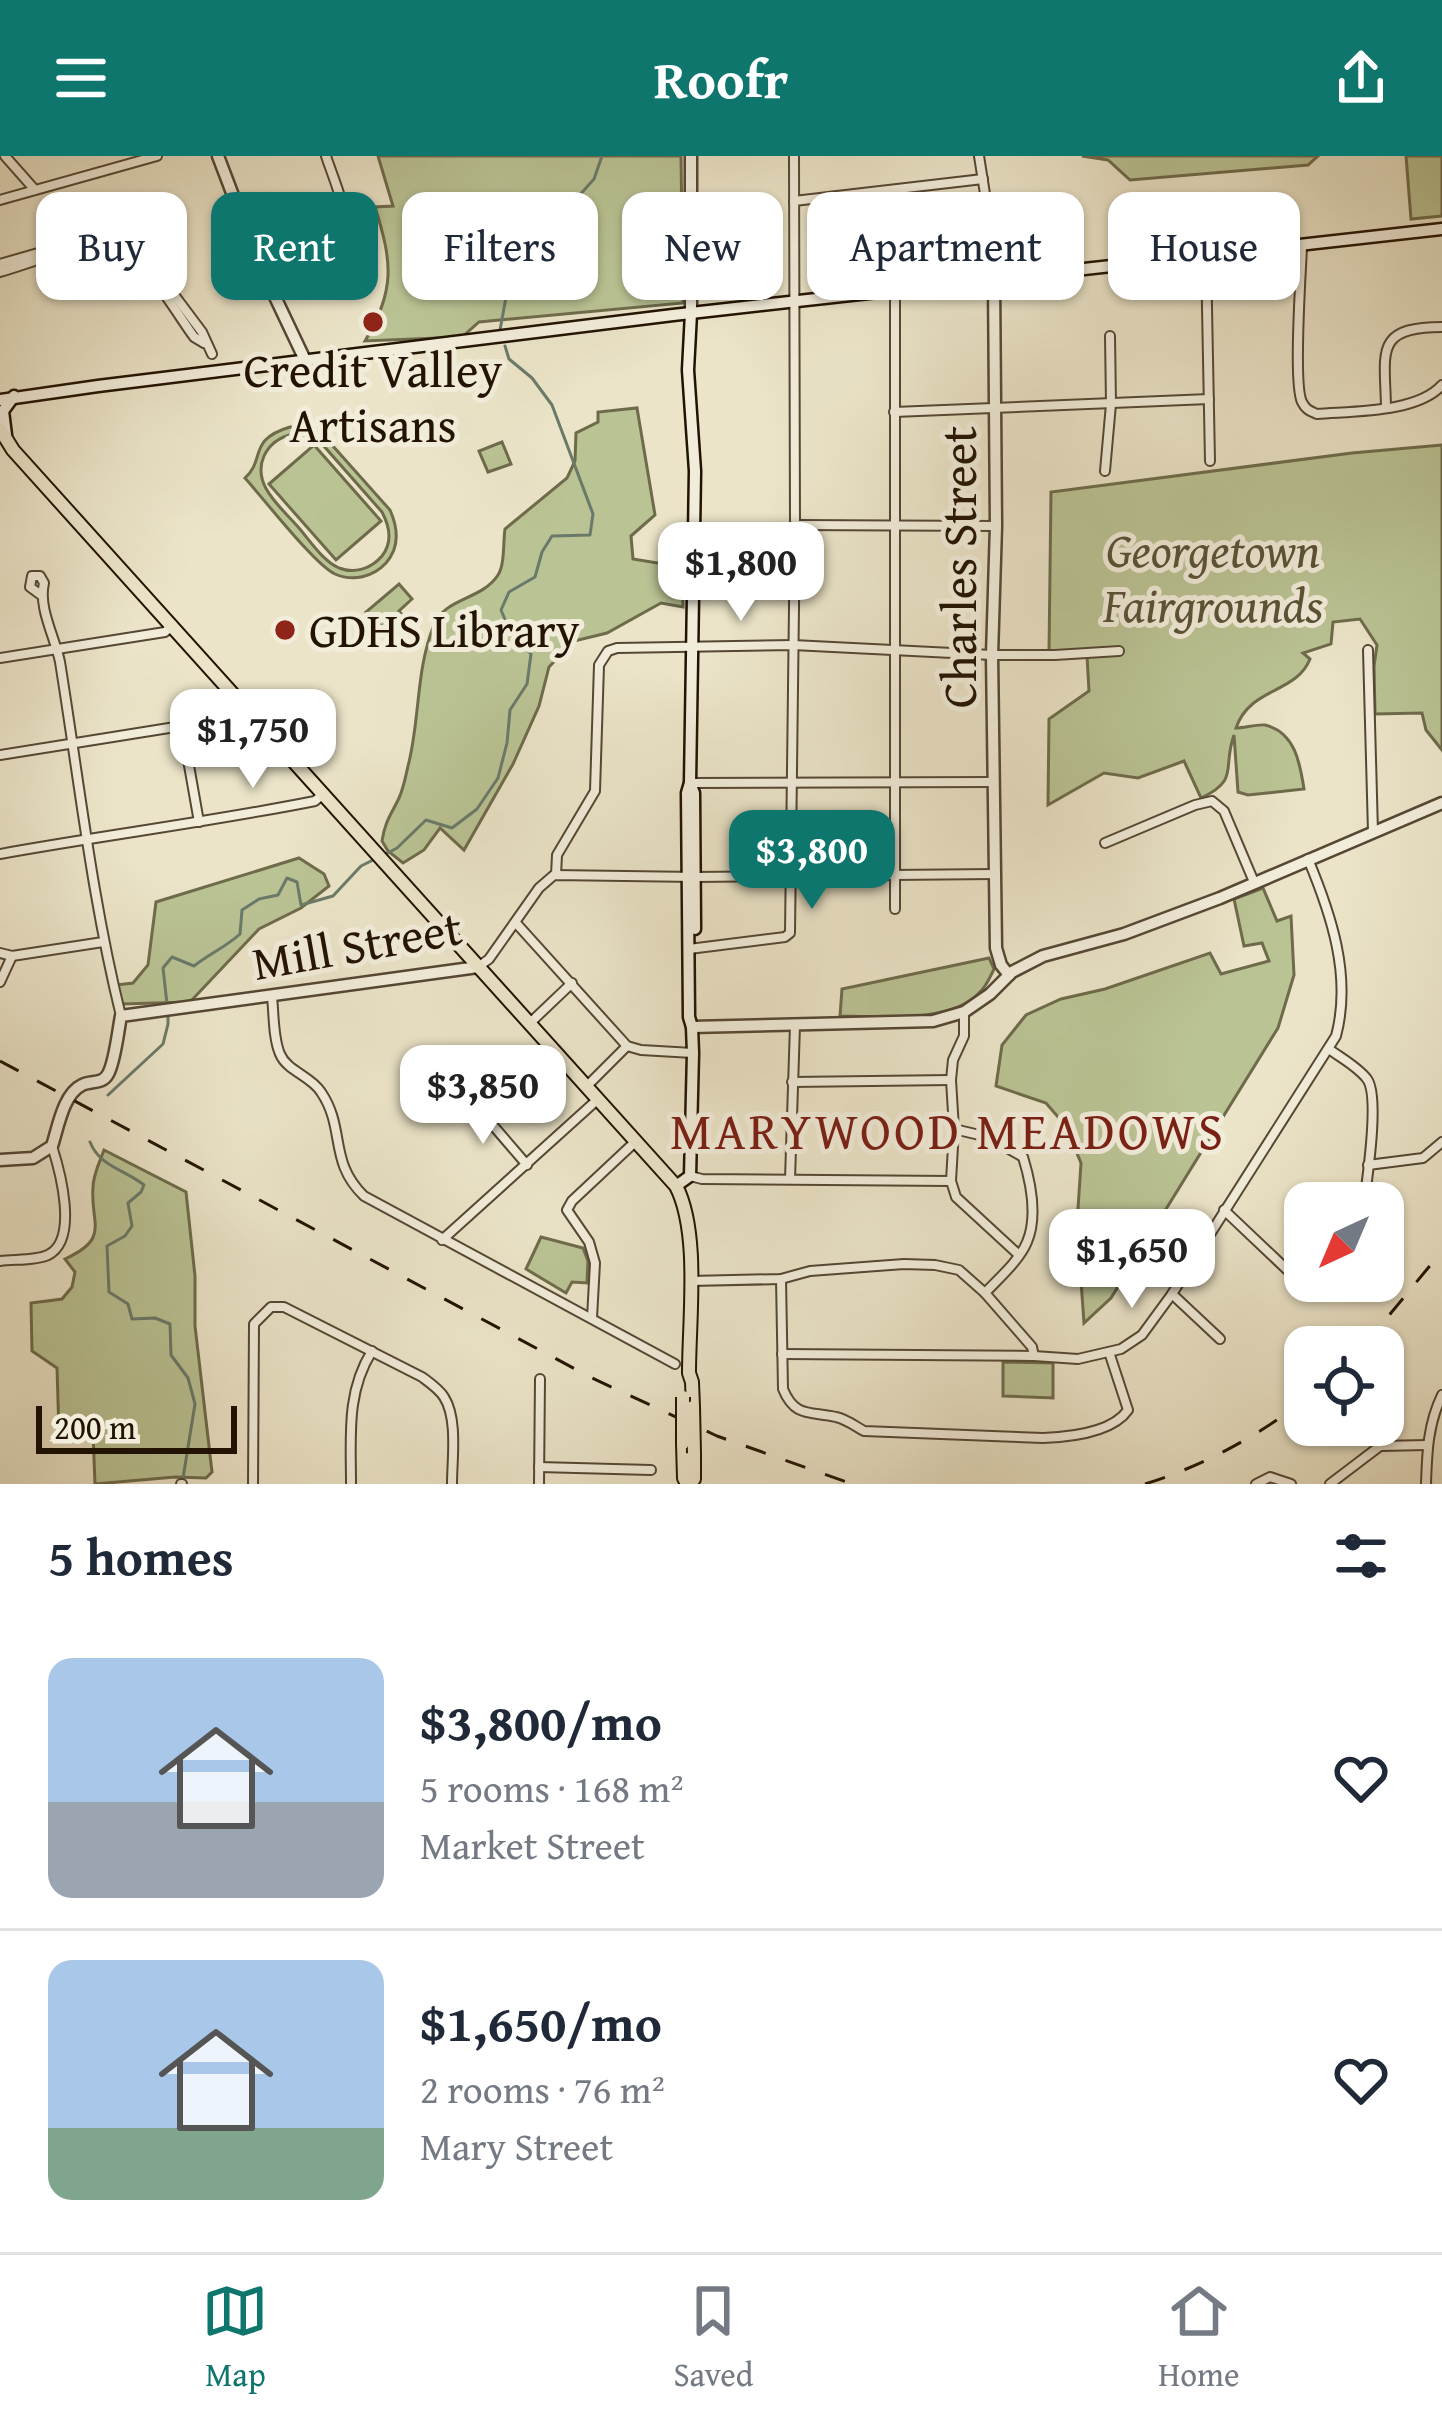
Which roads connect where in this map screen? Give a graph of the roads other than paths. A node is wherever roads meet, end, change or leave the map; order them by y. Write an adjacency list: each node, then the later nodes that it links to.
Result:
1 (5, 156): 11 (street)
2 (157, 156): 9 (street)
3 (218, 156): 12 (street)
4 (326, 156): 13 (street)
5 (692, 156): 26 (street)
6 (794, 156): 16 (street)
7 (979, 156): 10 (street, Charles Street)
8 (108, 159): 9 (street)
9 (114, 169): 11 (street)
10 (983, 179): 14 (street, Charles Street); 16 (street)
11 (35, 190): 15 (street)
12 (232, 192)
13 (337, 192)
14 (984, 192)
15 (0, 200)
16 (794, 201): 25 (street)
17 (1442, 230): 18 (street)
18 (1302, 246): 36 (street)
19 (0, 268): 29 (street)
20 (276, 300): 30 (street)
21 (814, 300): 25 (street)
22 (896, 300): 38 (street)
23 (994, 300): 37 (street, Charles Street)
24 (1207, 300): 33 (street)
25 (793, 302): 26 (street); 42 (street)
26 (691, 314): 30 (street); 48 (street)
27 (1442, 327): 36 (street)
28 (1110, 336): 35 (street)
29 (212, 354)
30 (305, 360): 32 (street)
31 (1442, 385): 36 (street)
32 (14, 396): 34 (street); 39 (street)
33 (1209, 399): 35 (street); 40 (street)
34 (0, 400)
35 (1111, 404): 37 (street); 41 (street)
36 (1386, 407)
37 (995, 410): 38 (street); 43 (street, Charles Street)
38 (894, 412): 44 (street)
39 (2, 435): 46 (main road)
40 (1210, 461)
41 (1105, 471)
42 (795, 525): 44 (street); 47 (street)
43 (996, 526): 44 (street); 53 (street, Charles Street)
44 (896, 527): 50 (street)
45 (41, 595): 49 (street)
46 (172, 625): 49 (street); 55 (main road)
47 (793, 644): 48 (street, Mill Street); 50 (street, Mill Street); 59 (street)
48 (692, 648): 61 (street); 72 (street, Mill Street)
49 (57, 649): 54 (street); 57 (street)
50 (894, 650): 53 (street, Mill Street); 62 (street)
51 (1368, 650): 66 (street)
52 (1119, 651): 53 (street, Mill Street)
53 (992, 655): 60 (street, Charles Street)
54 (0, 658)
55 (245, 708): 56 (street); 63 (main road)
56 (182, 725): 57 (street); 65 (street)
57 (73, 743): 58 (street); 67 (street)
58 (0, 755)
59 (793, 782): 61 (street); 62 (street); 73 (street)
60 (996, 782): 62 (street); 71 (street, Charles Street)
61 (691, 783): 75 (street)
62 (895, 784): 74 (street)
63 (323, 794): 65 (street); 80 (main road)
64 (1442, 803): 66 (street)
65 (199, 822): 67 (street)
66 (1373, 832): 70 (street)
67 (86, 838): 69 (street); 79 (street)
68 (1105, 843): 76 (street)
69 (0, 854)
70 (1308, 858): 76 (street); 96 (street)
71 (995, 874): 74 (street); 86 (street, Charles Street)
72 (556, 875): 75 (street); 78 (street, Mill Street)
73 (791, 876): 74 (street); 75 (street); 81 (street)
74 (894, 876): 77 (street)
75 (692, 877): 81 (street)
76 (1254, 882): 86 (street)
77 (895, 909)
78 (516, 922): 84 (street, Mill Street); 88 (street)
79 (104, 942): 83 (street); 91 (street)
80 (458, 945): 84 (main road); 85 (street)
81 (691, 948): 94 (street)
82 (0, 953): 83 (street)
83 (12, 956): 87 (street)
84 (478, 967): 85 (street, Mill Street); 92 (main road)
85 (445, 973): 89 (street, Mill Street)
86 (1009, 975): 90 (street)
87 (0, 982)
88 (572, 983): 92 (street); 95 (street)
89 (272, 997): 91 (street, Mill Street); 116 (street)
90 (964, 1012): 93 (street); 98 (street)
91 (121, 1016): 106 (street)
92 (529, 1024): 100 (main road)
93 (795, 1025): 94 (street); 99 (street)
94 (692, 1027): 97 (street)
95 (627, 1046): 97 (street); 100 (street)
96 (1329, 1049): 109 (street); 115 (street)
97 (693, 1053): 110 (street)
98 (951, 1080): 99 (street); 103 (street)
99 (792, 1082): 111 (street)
100 (586, 1087): 101 (main road)
101 (598, 1100): 104 (main road); 108 (street)
102 (472, 1101): 108 (street)
103 (954, 1129): 112 (street); 117 (street)
104 (635, 1142): 114 (main road); 124 (street)
105 (1442, 1142): 109 (street)
106 (52, 1146): 107 (street); 118 (street)
107 (0, 1160)
108 (526, 1165): 116 (street)
109 (1368, 1165): 113 (street)
110 (690, 1176): 111 (street); 114 (street)
111 (790, 1179): 112 (street)
112 (951, 1181): 117 (street)
113 (1366, 1182)
114 (676, 1186): 121 (main road)
115 (1224, 1210): 119 (street); 123 (street)
116 (442, 1240): 124 (street)
117 (1019, 1255): 122 (street)
118 (0, 1261)
119 (1284, 1267)
120 (782, 1279): 121 (street); 122 (street); 128 (street)
121 (689, 1281): 140 (main road, bridge)
122 (985, 1293): 129 (street)
123 (1172, 1294): 125 (street); 127 (street)
124 (592, 1318): 130 (street)
125 (1220, 1339)
126 (372, 1351): 136 (street); 137 (street); 138 (street)
127 (1109, 1352): 128 (street); 129 (street)
128 (782, 1354): 129 (street)
129 (1034, 1356)
130 (675, 1364)
131 (540, 1378): 134 (street)
132 (1442, 1395): 133 (street)
133 (1426, 1445): 143 (street); 144 (street)
134 (539, 1467): 135 (street); 139 (street)
135 (651, 1471)
136 (253, 1484)
137 (351, 1484)
138 (452, 1484)
139 (539, 1484)
140 (689, 1484)
141 (1256, 1484): 142 (street)
142 (1291, 1484)
143 (1330, 1484)
144 (1426, 1484)

